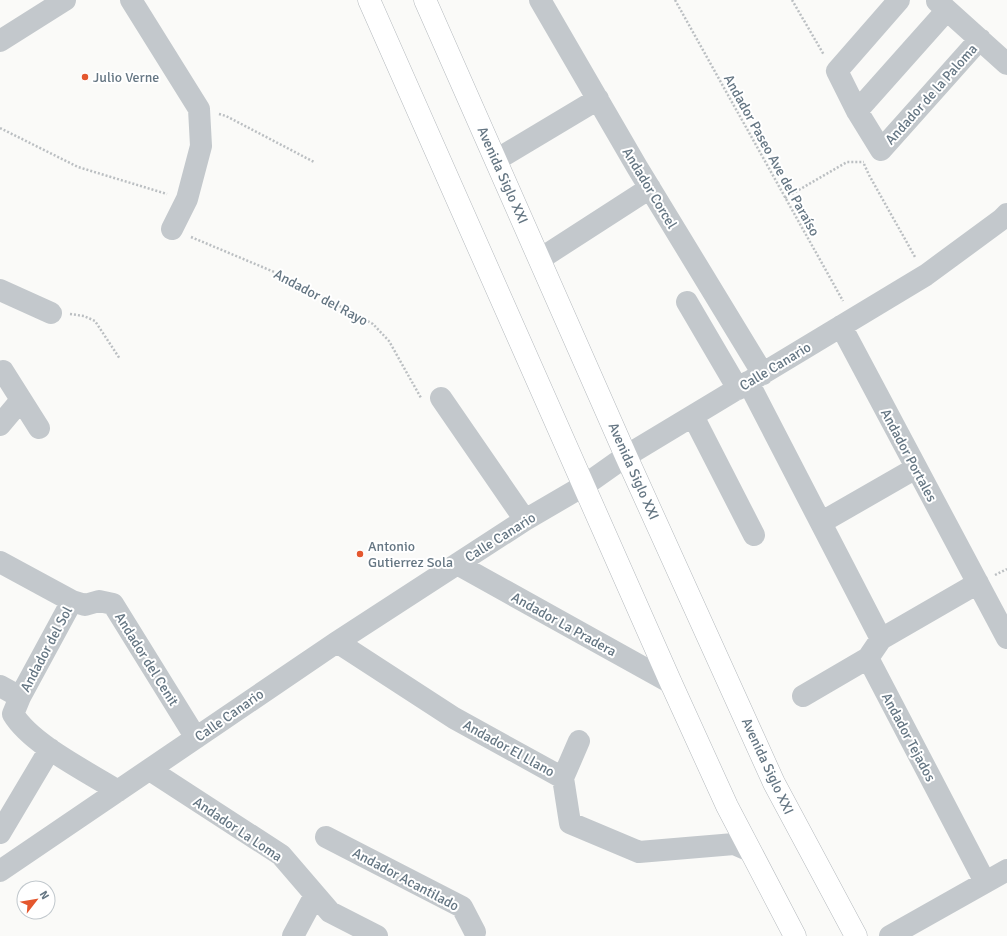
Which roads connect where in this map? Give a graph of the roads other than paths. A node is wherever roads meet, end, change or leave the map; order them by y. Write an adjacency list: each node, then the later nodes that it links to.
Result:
1 (65, 0): 9 (street)
2 (131, 0): 16 (street)
3 (369, 0): 31 (highway)
4 (425, 0): 13 (highway, Avenida Siglo XXI)
5 (540, 0): 11 (street, Andador Corcel)
6 (899, 0): 12 (street, Andador de la Paloma)
7 (942, 5): 8 (street, Andador de la Paloma); 12 (street, Andador de la Paloma)
8 (980, 39): 10 (street, Andador de la Paloma); 12 (street, Andador de la Paloma)
9 (0, 41)
10 (1007, 64)
11 (598, 99): 13 (street); 14 (street, Andador Corcel)
12 (857, 111)
13 (496, 160): 17 (highway, Avenida Siglo XXI)
14 (650, 188): 17 (street); 23 (street, Andador Corcel)
15 (1005, 219): 21 (street, Calle Canario)
16 (172, 229)
17 (540, 259): 29 (highway, Avenida Siglo XXI)
18 (0, 290): 20 (street)
19 (687, 302): 23 (street)
20 (51, 313)
21 (847, 323): 23 (street, Calle Canario); 30 (street, Andador Portales)
22 (3, 371): 25 (street)
23 (750, 382): 26 (street, Calle Canario); 33 (street)
24 (441, 398): 32 (street)
25 (21, 400): 27 (street); 28 (street)
26 (693, 416): 29 (street, Calle Canario); 34 (street)
27 (0, 425)
28 (39, 428)
29 (626, 456): 31 (street, Calle Canario); 64 (highway, Avenida Siglo XXI)
30 (916, 468): 33 (street); 37 (street, Andador Portales)
31 (585, 485): 32 (street, Calle Canario); 43 (highway)
32 (525, 520): 36 (street, Calle Canario)
33 (822, 522): 40 (street)
34 (754, 535)
35 (0, 562): 38 (street, Andador del Cenit)
36 (457, 564): 41 (street, Calle Canario); 43 (street, Andador La Pradera)
37 (978, 583): 39 (street, Andador Portales); 40 (street)
38 (72, 601): 46 (street, Andador del Sol); 47 (street, Andador del Cenit)
39 (1007, 638)
40 (881, 639): 42 (street)
41 (337, 642): 47 (street, Calle Canario); 51 (street, Andador El Llano)
42 (868, 658): 45 (street); 58 (street, Andador Tejados)
43 (671, 683): 55 (highway)
44 (0, 686): 46 (street, Andador del Sol)
45 (803, 696)
46 (20, 697): 49 (street, Andador del Sol)
47 (196, 738): 50 (street, Calle Canario)
48 (579, 741): 51 (street, Andador El Llano)
49 (50, 749): 52 (street); 53 (street)
50 (150, 770): 52 (street, Calle Canario); 59 (street, Andador La Loma)
51 (563, 778): 55 (street, Andador El Llano)
52 (118, 791): 56 (street, Calle Canario)
53 (0, 833)
54 (326, 837): 60 (street, Andador Acantilado)
55 (750, 851): 63 (highway)
56 (2, 866)
57 (1007, 870): 58 (street)
58 (985, 882): 65 (street)
59 (315, 895): 61 (street); 62 (street, Andador La Loma)
60 (477, 934)
61 (292, 936)
62 (377, 936)
63 (795, 936)
64 (856, 936)
65 (890, 936)

